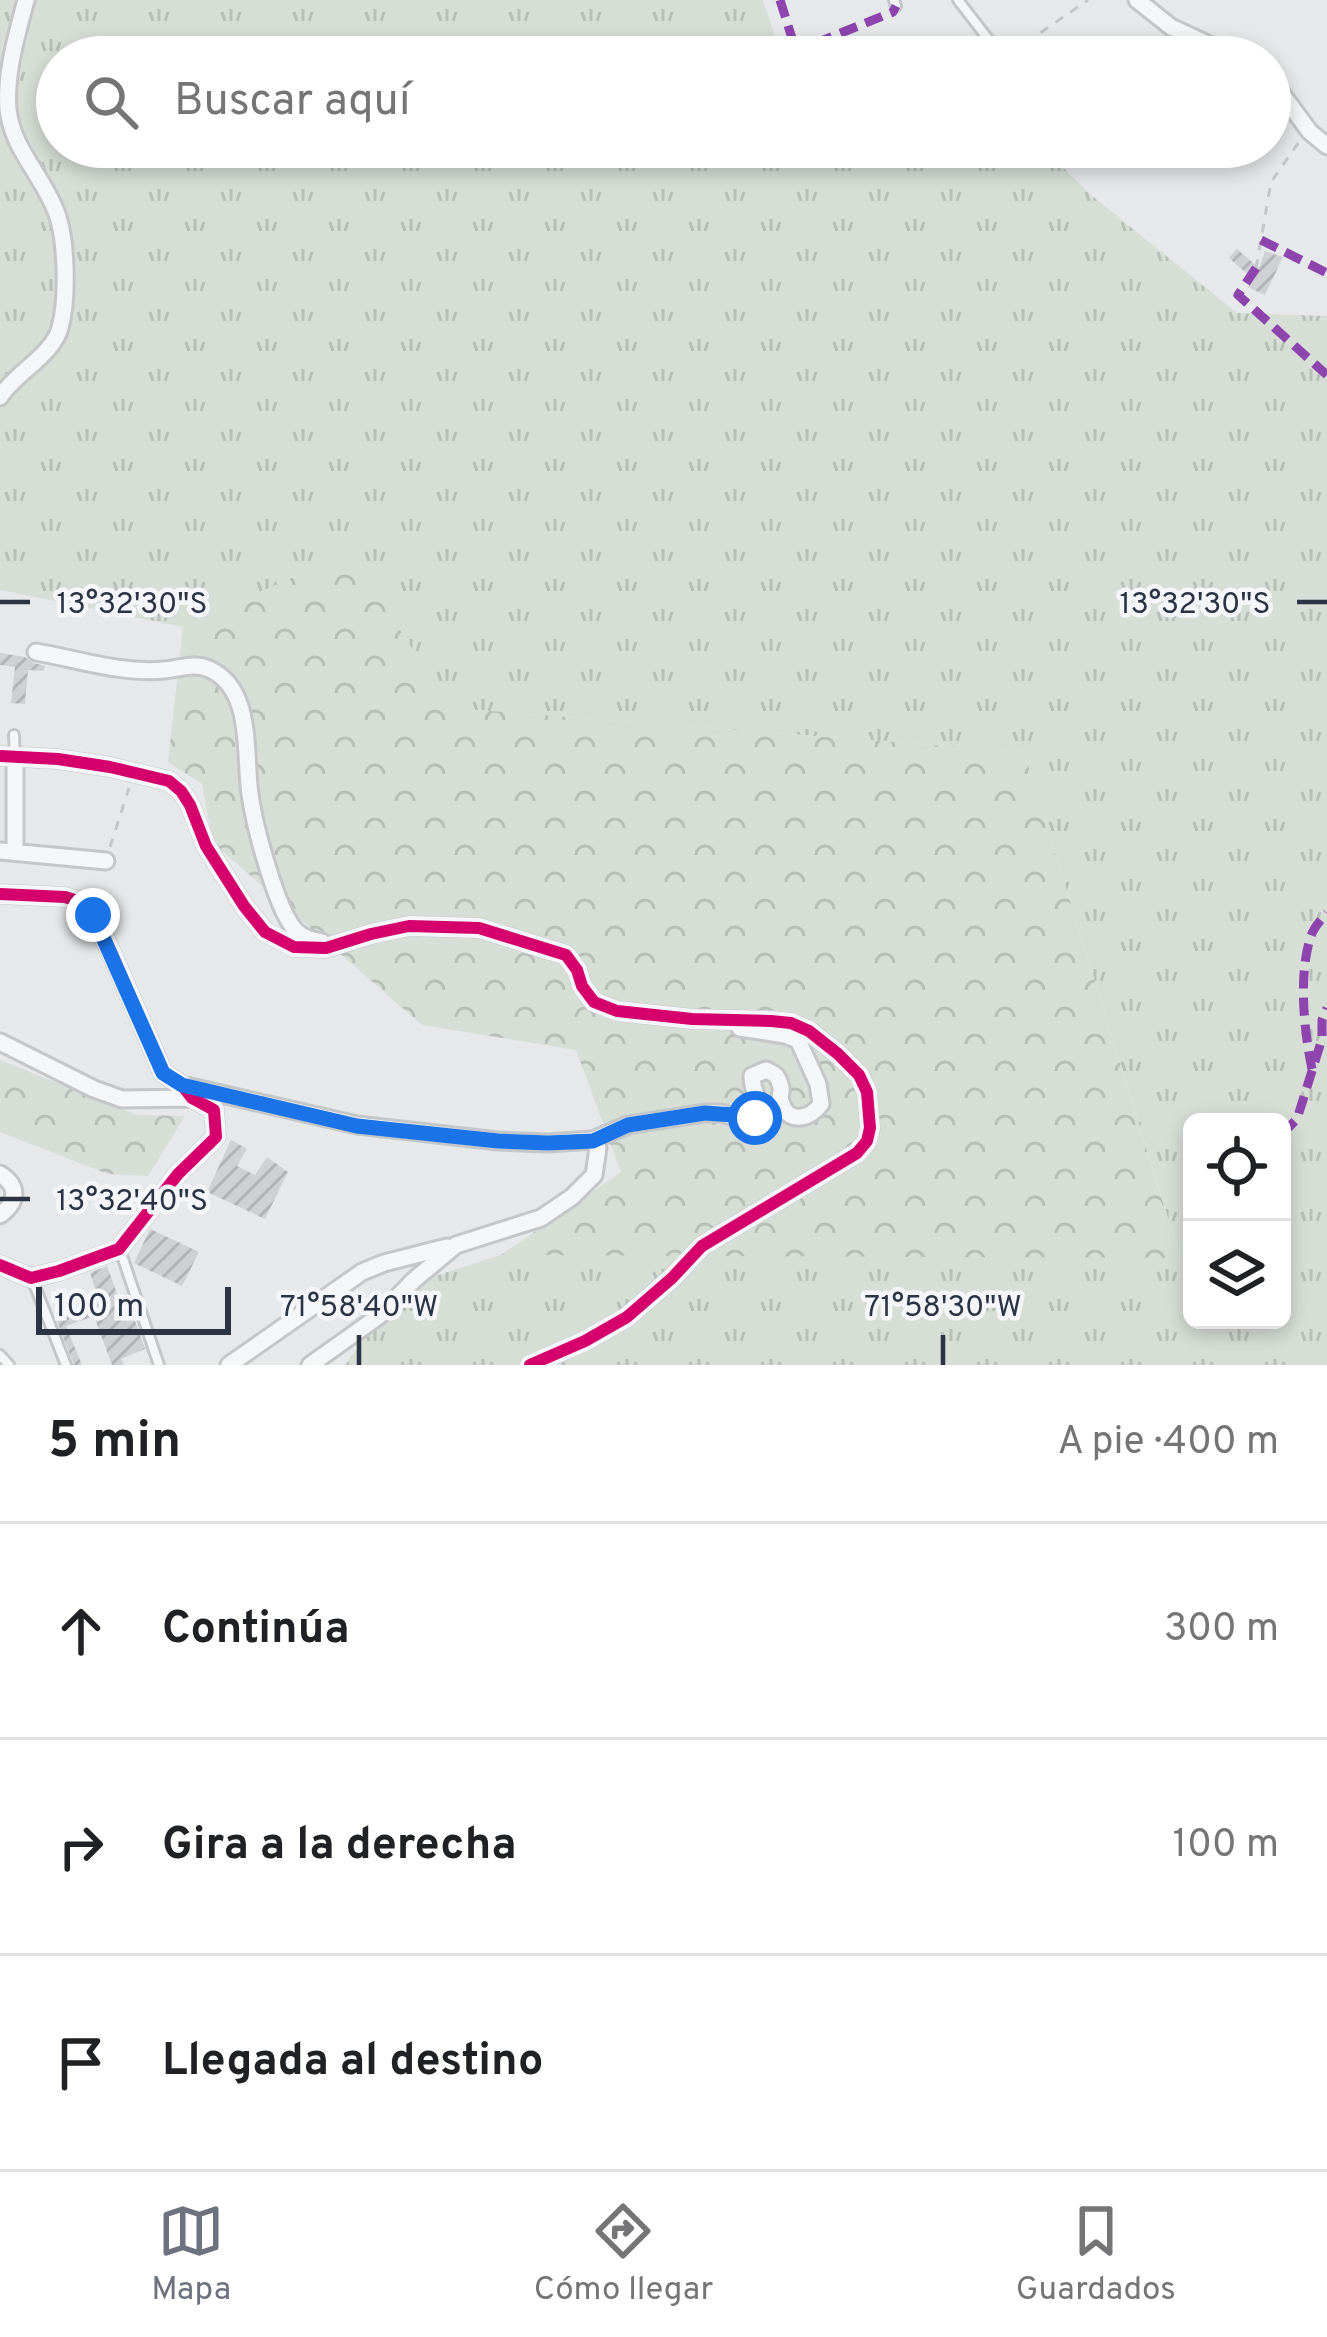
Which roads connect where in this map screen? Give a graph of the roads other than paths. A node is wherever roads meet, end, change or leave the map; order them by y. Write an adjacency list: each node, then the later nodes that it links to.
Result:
1 (26, 0): 8 (street)
2 (958, 0): 4 (lane)
3 (1137, 0): 5 (street)
4 (987, 36)
5 (1190, 36)
6 (1291, 106): 7 (street)
7 (1327, 146)
8 (0, 397)
9 (36, 652): 15 (street)
10 (14, 735): 11 (lane)
11 (8, 757): 12 (street); 15 (street)
12 (7, 851): 13 (street)
13 (106, 861)
14 (0, 894): 18 (street)
15 (344, 944): 16 (street)
16 (692, 1018): 19 (street); 32 (street)
17 (0, 1042): 18 (street)
18 (187, 1092): 19 (street); 23 (street)
19 (593, 1141): 22 (street)
20 (0, 1174): 21 (street)
21 (0, 1215)
22 (456, 1245): 30 (street); 31 (street)
23 (119, 1249): 25 (street); 29 (lane)
24 (0, 1265): 25 (street)
25 (31, 1278): 28 (lane)
26 (0, 1355): 27 (lane)
27 (9, 1365)
28 (67, 1365)
29 (160, 1365)
30 (229, 1365)
31 (310, 1365)
32 (530, 1365)

